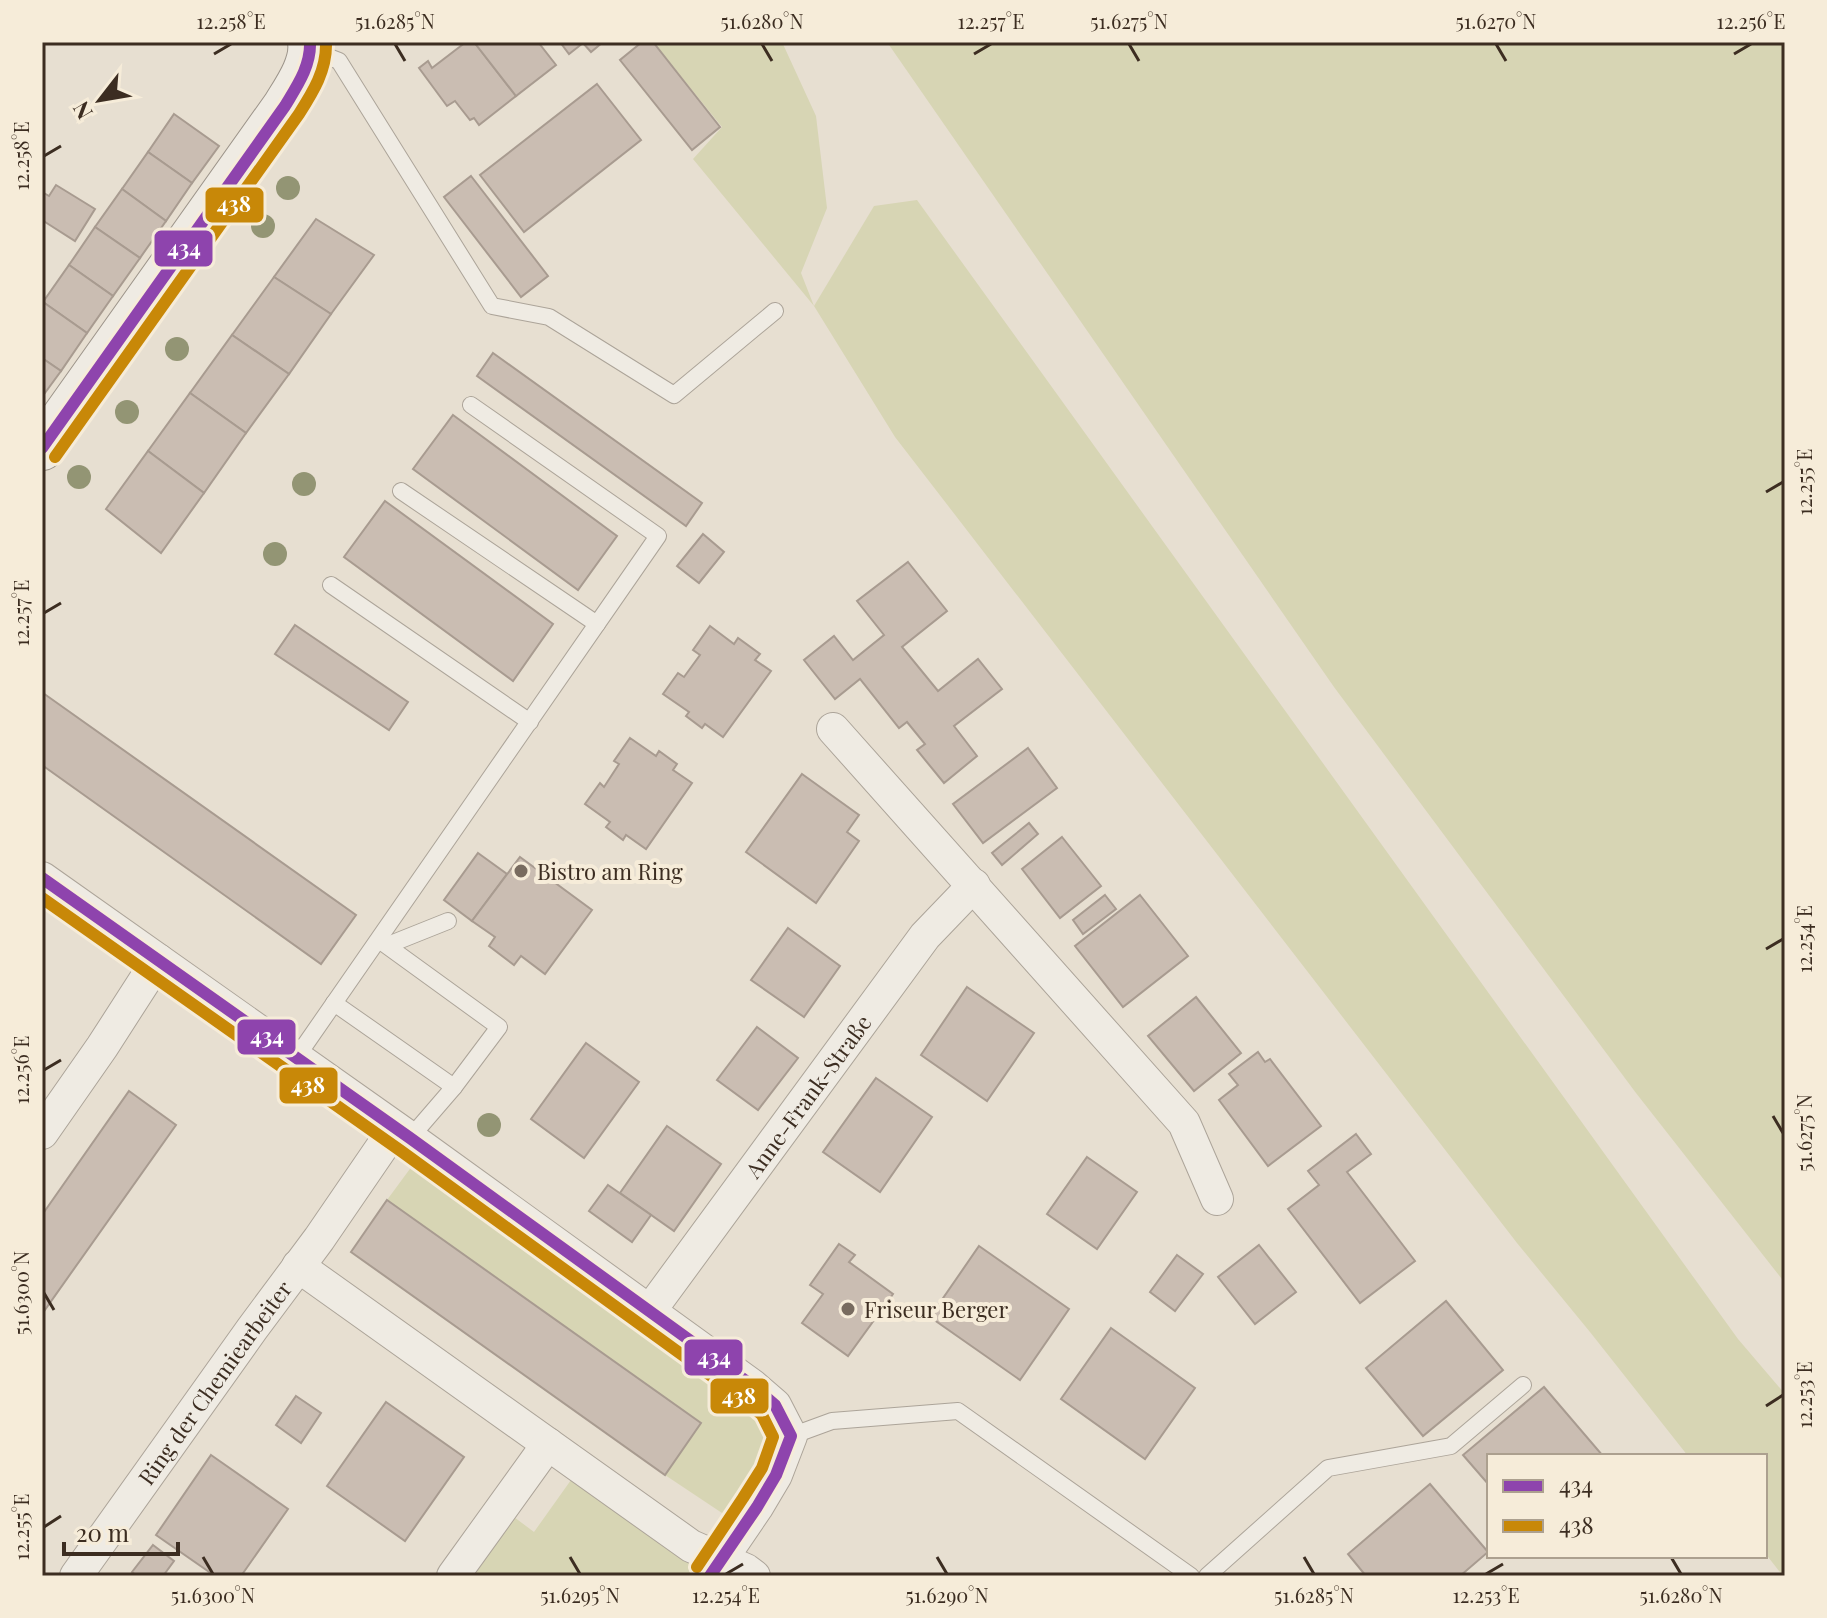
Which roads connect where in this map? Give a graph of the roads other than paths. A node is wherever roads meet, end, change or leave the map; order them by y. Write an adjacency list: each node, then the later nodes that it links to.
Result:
1 (311, 46): 2 (lane); 4 (street)
2 (775, 311)
3 (471, 405): 7 (lane)
4 (42, 448)
5 (401, 491): 7 (lane)
6 (331, 585): 8 (lane)
7 (597, 624): 8 (lane)
8 (530, 722): 13 (lane)
9 (833, 729): 11 (street)
10 (42, 878): 14 (street)
11 (974, 885): 20 (street); 22 (street, Anne-Frank-Straße)
12 (448, 921): 13 (lane)
13 (383, 942): 15 (lane); 17 (lane)
14 (158, 960): 16 (street); 18 (street)
15 (334, 1003): 16 (lane); 17 (lane)
16 (296, 1058): 19 (street)
17 (454, 1087): 19 (lane)
18 (42, 1133)
19 (402, 1133): 21 (street, Ring der Chemiearbeiter); 22 (street)
20 (1217, 1199)
21 (298, 1266): 25 (street, Ring der Chemiearbeiter); 27 (street, Ring der Chemiearbeiter)
22 (649, 1312): 24 (street)
23 (1523, 1385): 31 (lane)
24 (791, 1436): 26 (street); 30 (lane)
25 (548, 1444): 26 (street, Ring der Chemiearbeiter); 28 (street)
26 (716, 1568): 29 (street, Ring der Chemiearbeiter)
27 (76, 1576)
28 (453, 1576)
29 (754, 1576)
30 (1191, 1576)
31 (1207, 1576)

